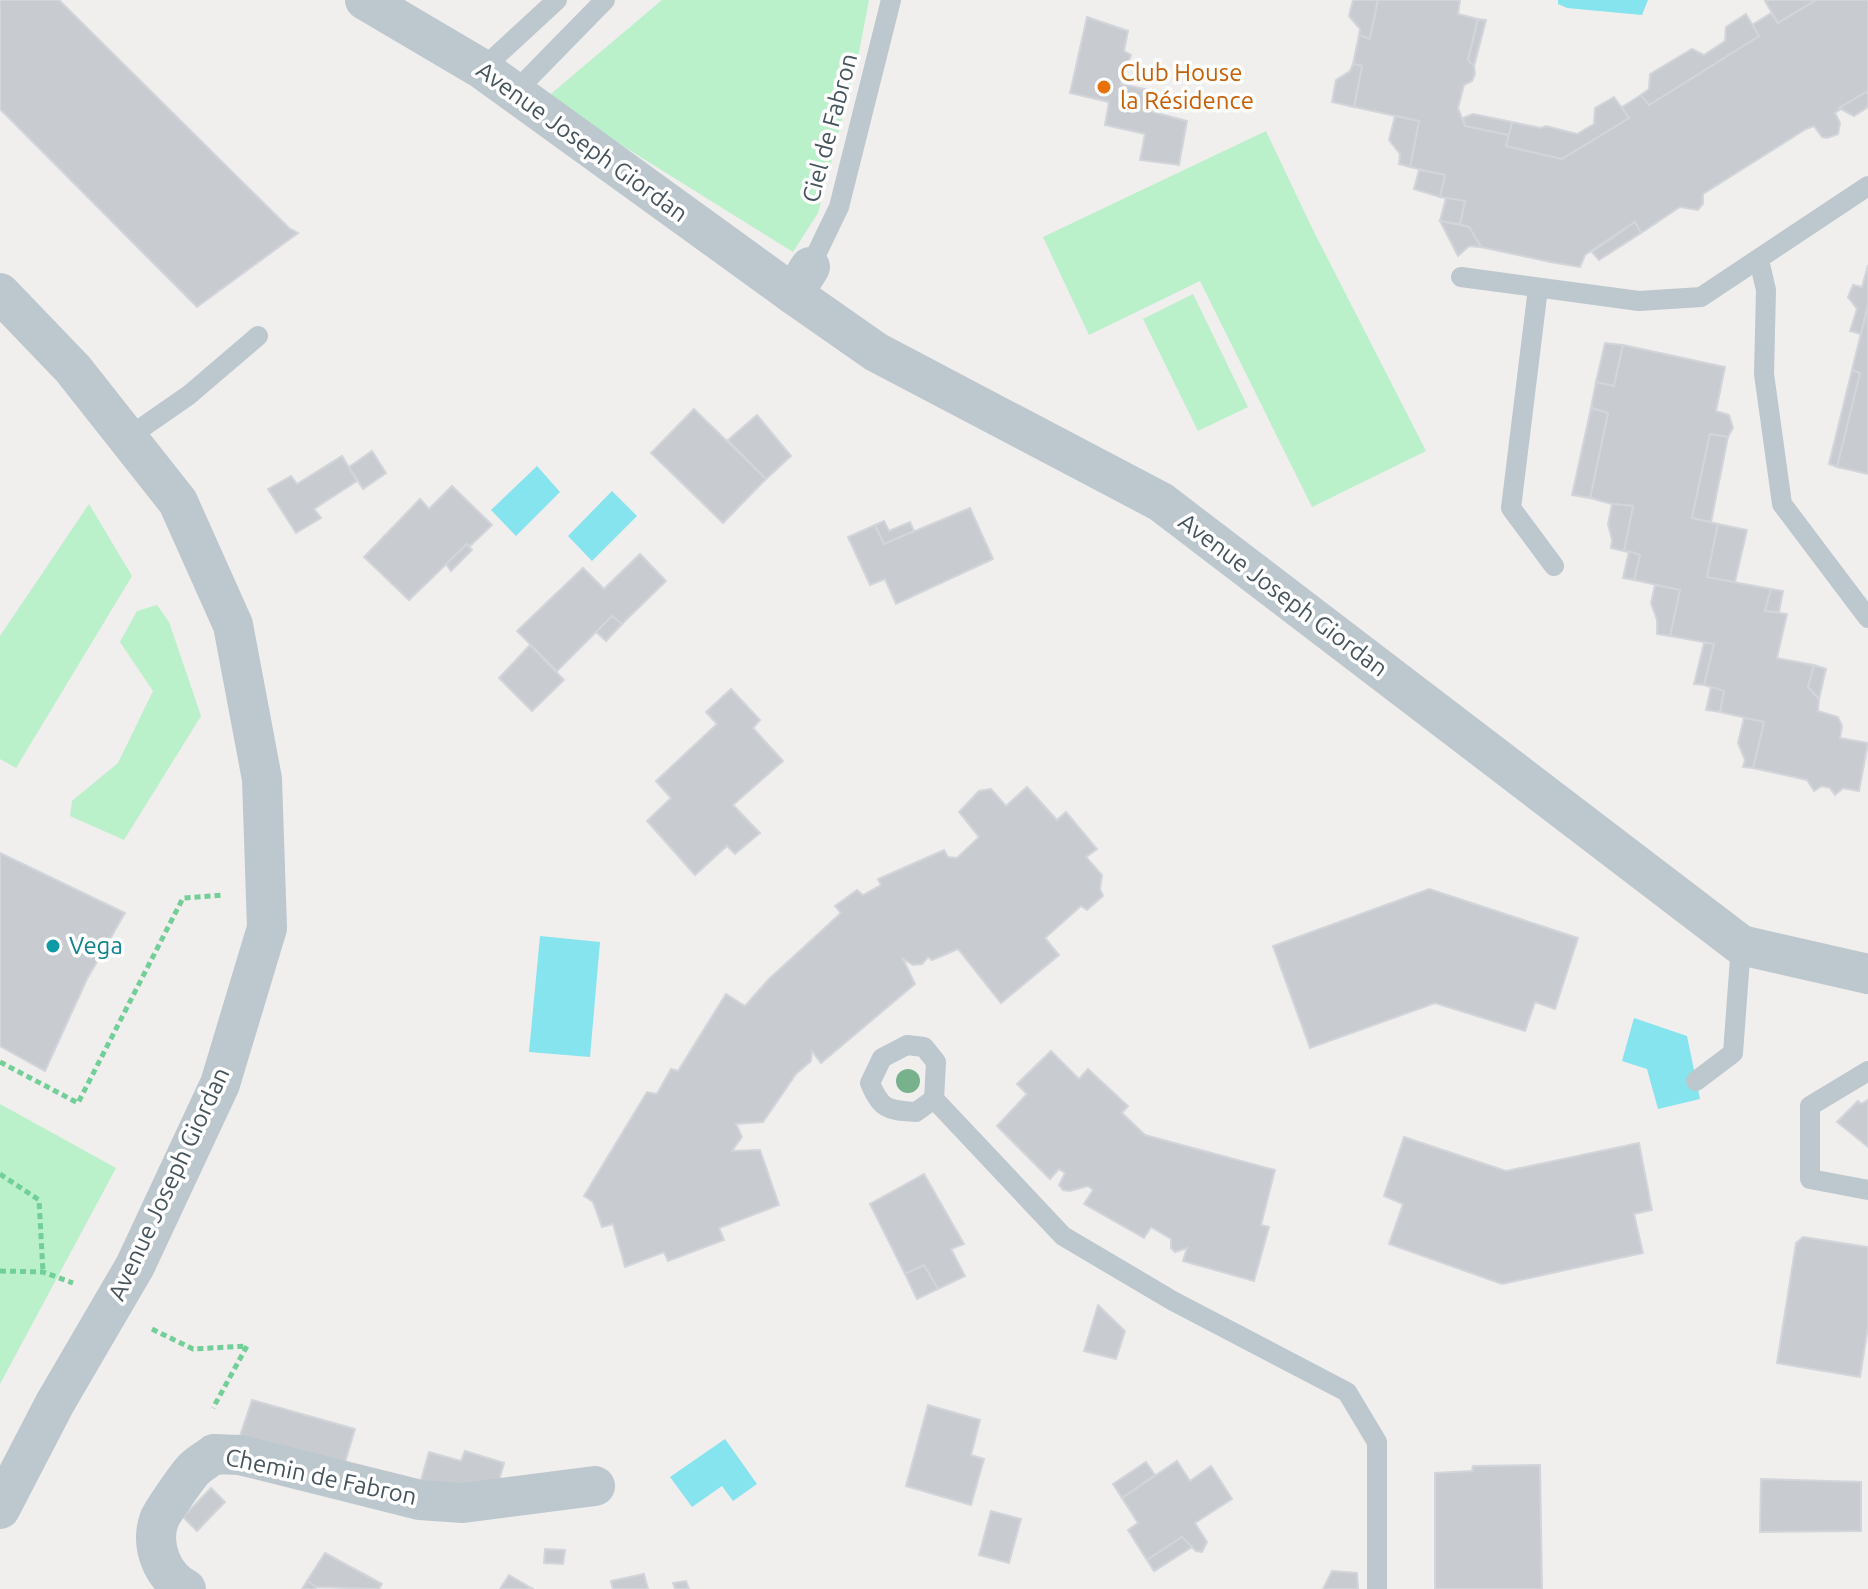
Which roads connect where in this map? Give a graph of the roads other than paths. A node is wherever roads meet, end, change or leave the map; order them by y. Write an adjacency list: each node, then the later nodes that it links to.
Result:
1 (365, 0): 5 (street, Avenue Joseph Giordan)
2 (557, 0): 5 (lane)
3 (605, 0): 6 (lane)
4 (891, 0): 10 (lane, Ciel de Fabron)
5 (482, 69): 6 (street, Avenue Joseph Giordan)
6 (515, 92): 10 (street, Avenue Joseph Giordan)
7 (1868, 186): 8 (lane)
8 (1759, 260): 11 (lane); 16 (lane)
9 (1461, 277): 11 (lane)
10 (802, 280): 17 (street, Avenue Joseph Giordan)
11 (1538, 288): 15 (lane)
12 (0, 293): 14 (street, Avenue Joseph Giordan)
13 (258, 336): 14 (lane)
14 (127, 438): 24 (street, Avenue Joseph Giordan)
15 (1554, 566)
16 (1868, 618)
17 (1741, 945): 18 (street); 20 (lane)
18 (1868, 974)
19 (1868, 1071): 22 (lane)
20 (1696, 1081)
21 (934, 1099): 26 (lane)
22 (1868, 1190)
23 (595, 1486): 25 (street, Chemin de Fabron)
24 (0, 1509)
25 (186, 1589)
26 (1377, 1589)

